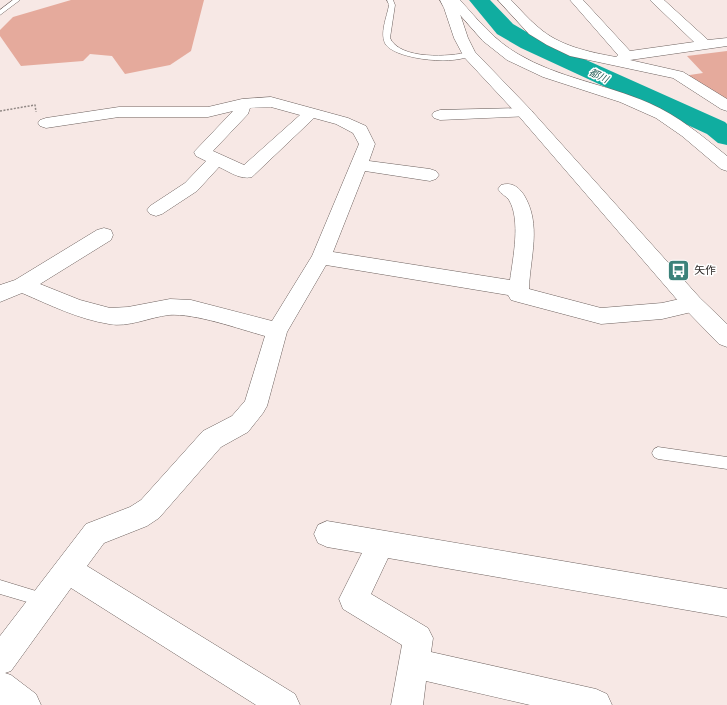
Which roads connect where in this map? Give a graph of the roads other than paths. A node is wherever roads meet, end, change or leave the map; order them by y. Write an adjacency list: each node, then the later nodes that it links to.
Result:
1 (17, 0): 8 (lane)
2 (390, 0): 11 (lane)
3 (446, 0): 11 (street)
4 (453, 0): 21 (street)
5 (504, 0): 12 (street)
6 (576, 0): 12 (street)
7 (656, 0): 10 (street)
8 (0, 13)
9 (727, 42): 10 (street)
10 (705, 45): 12 (street)
11 (469, 54): 16 (street)
12 (622, 59): 14 (street)
13 (242, 104): 15 (street); 18 (street); 19 (street)
14 (727, 106)
15 (310, 113): 19 (street); 20 (street)
16 (525, 113): 17 (street); 30 (street)
17 (440, 116)
18 (46, 123)
19 (217, 159): 24 (street)
20 (359, 165): 22 (street); 26 (street)
21 (727, 165)
22 (430, 175)
23 (507, 189): 28 (street)
24 (156, 210)
25 (104, 235): 27 (street)
26 (321, 257): 28 (street); 31 (street)
27 (22, 285): 29 (street); 31 (street)
28 (519, 289): 30 (street)
29 (0, 294)
30 (693, 304): 32 (street)
31 (277, 331): 37 (street)
32 (727, 338)
33 (658, 453): 34 (lane)
34 (727, 463)
35 (327, 534): 36 (street)
36 (381, 544): 40 (street); 42 (street)
37 (67, 570): 39 (street); 45 (street)
38 (0, 587): 39 (lane)
39 (45, 600): 41 (street)
40 (727, 603)
41 (0, 660)
42 (414, 663): 46 (street); 47 (street)
43 (0, 686): 44 (street)
44 (25, 705)
45 (284, 705)
46 (407, 705)
47 (596, 705)

